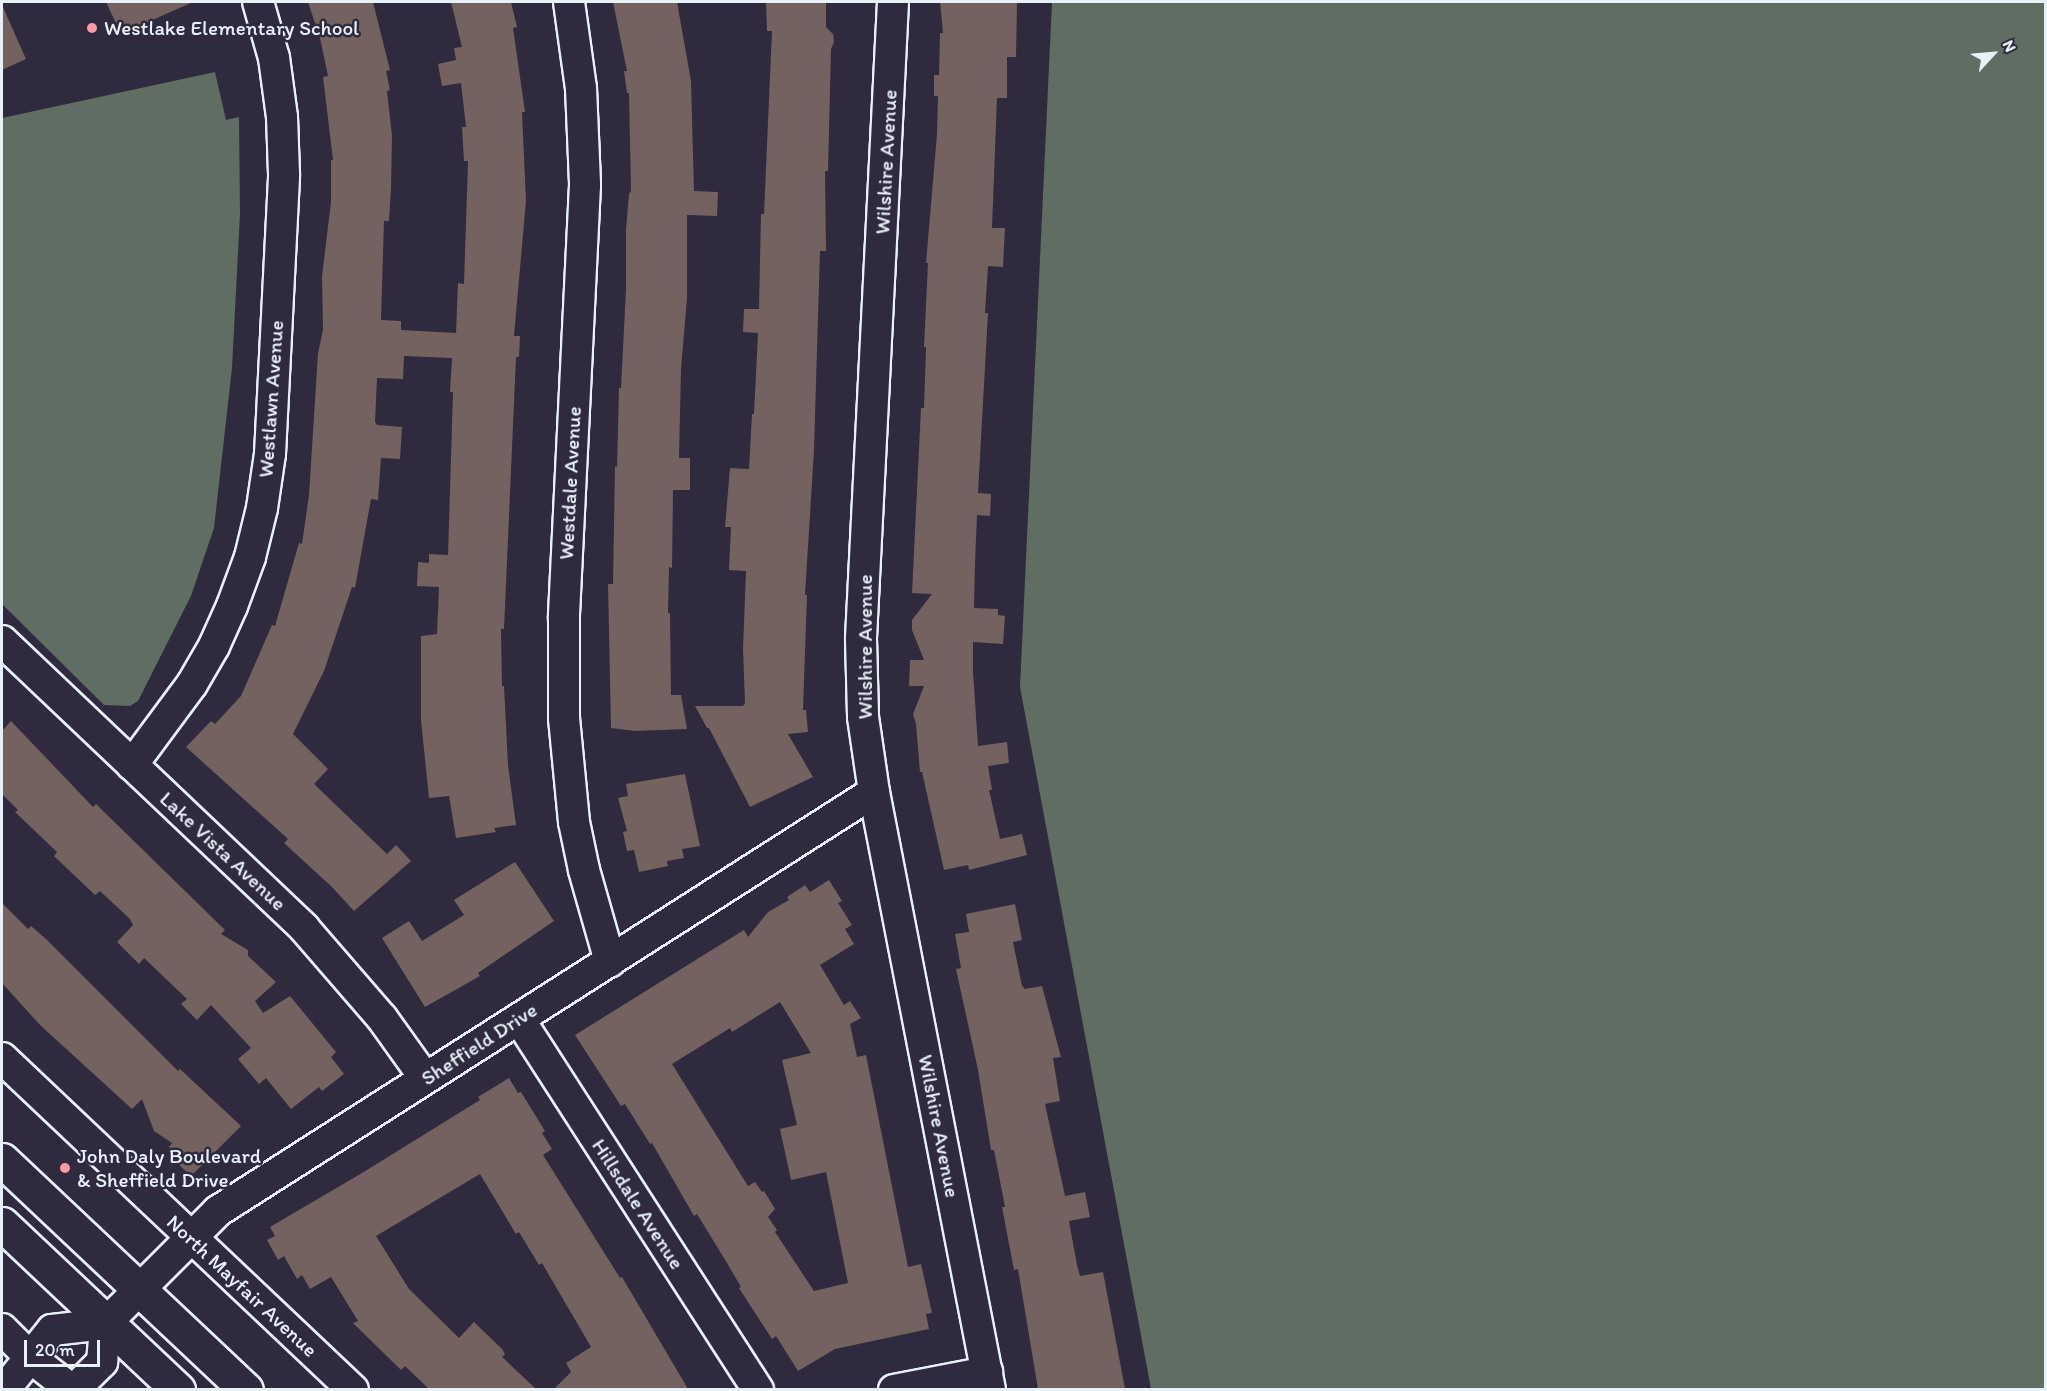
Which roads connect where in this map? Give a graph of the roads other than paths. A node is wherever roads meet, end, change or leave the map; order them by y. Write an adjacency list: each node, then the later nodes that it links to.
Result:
1 (258, 2): 5 (street, Westlawn Avenue)
2 (569, 2): 7 (street, Westdale Avenue)
3 (893, 2): 6 (street, Wilshire Avenue)
4 (2, 641): 5 (street, Lake Vista Avenue)
5 (132, 765): 10 (street, Lake Vista Avenue)
6 (874, 792): 7 (street, Sheffield Drive); 18 (street, Wilshire Avenue)
7 (609, 961): 8 (street, Sheffield Drive)
8 (519, 1019): 10 (street, Sheffield Drive); 24 (street, Hillsdale Avenue)
9 (2, 1058): 13 (street, North Mayfair Avenue)
10 (425, 1078): 13 (street, Sheffield Drive)
11 (2, 1160): 14 (main road)
12 (2, 1224): 15 (main road)
13 (189, 1238): 14 (street, Sheffield Drive); 23 (street, North Mayfair Avenue)
14 (138, 1290): 15 (street, Sheffield Drive); 22 (main road)
15 (105, 1324): 17 (street); 20 (street); 21 (main road)
16 (2, 1329): 17 (street)
17 (30, 1356): 19 (street); 20 (street)
18 (988, 1381): 25 (street)
19 (4, 1389)
20 (73, 1389)
21 (178, 1389)
22 (246, 1389)
23 (353, 1389)
24 (758, 1389)
25 (894, 1389)

